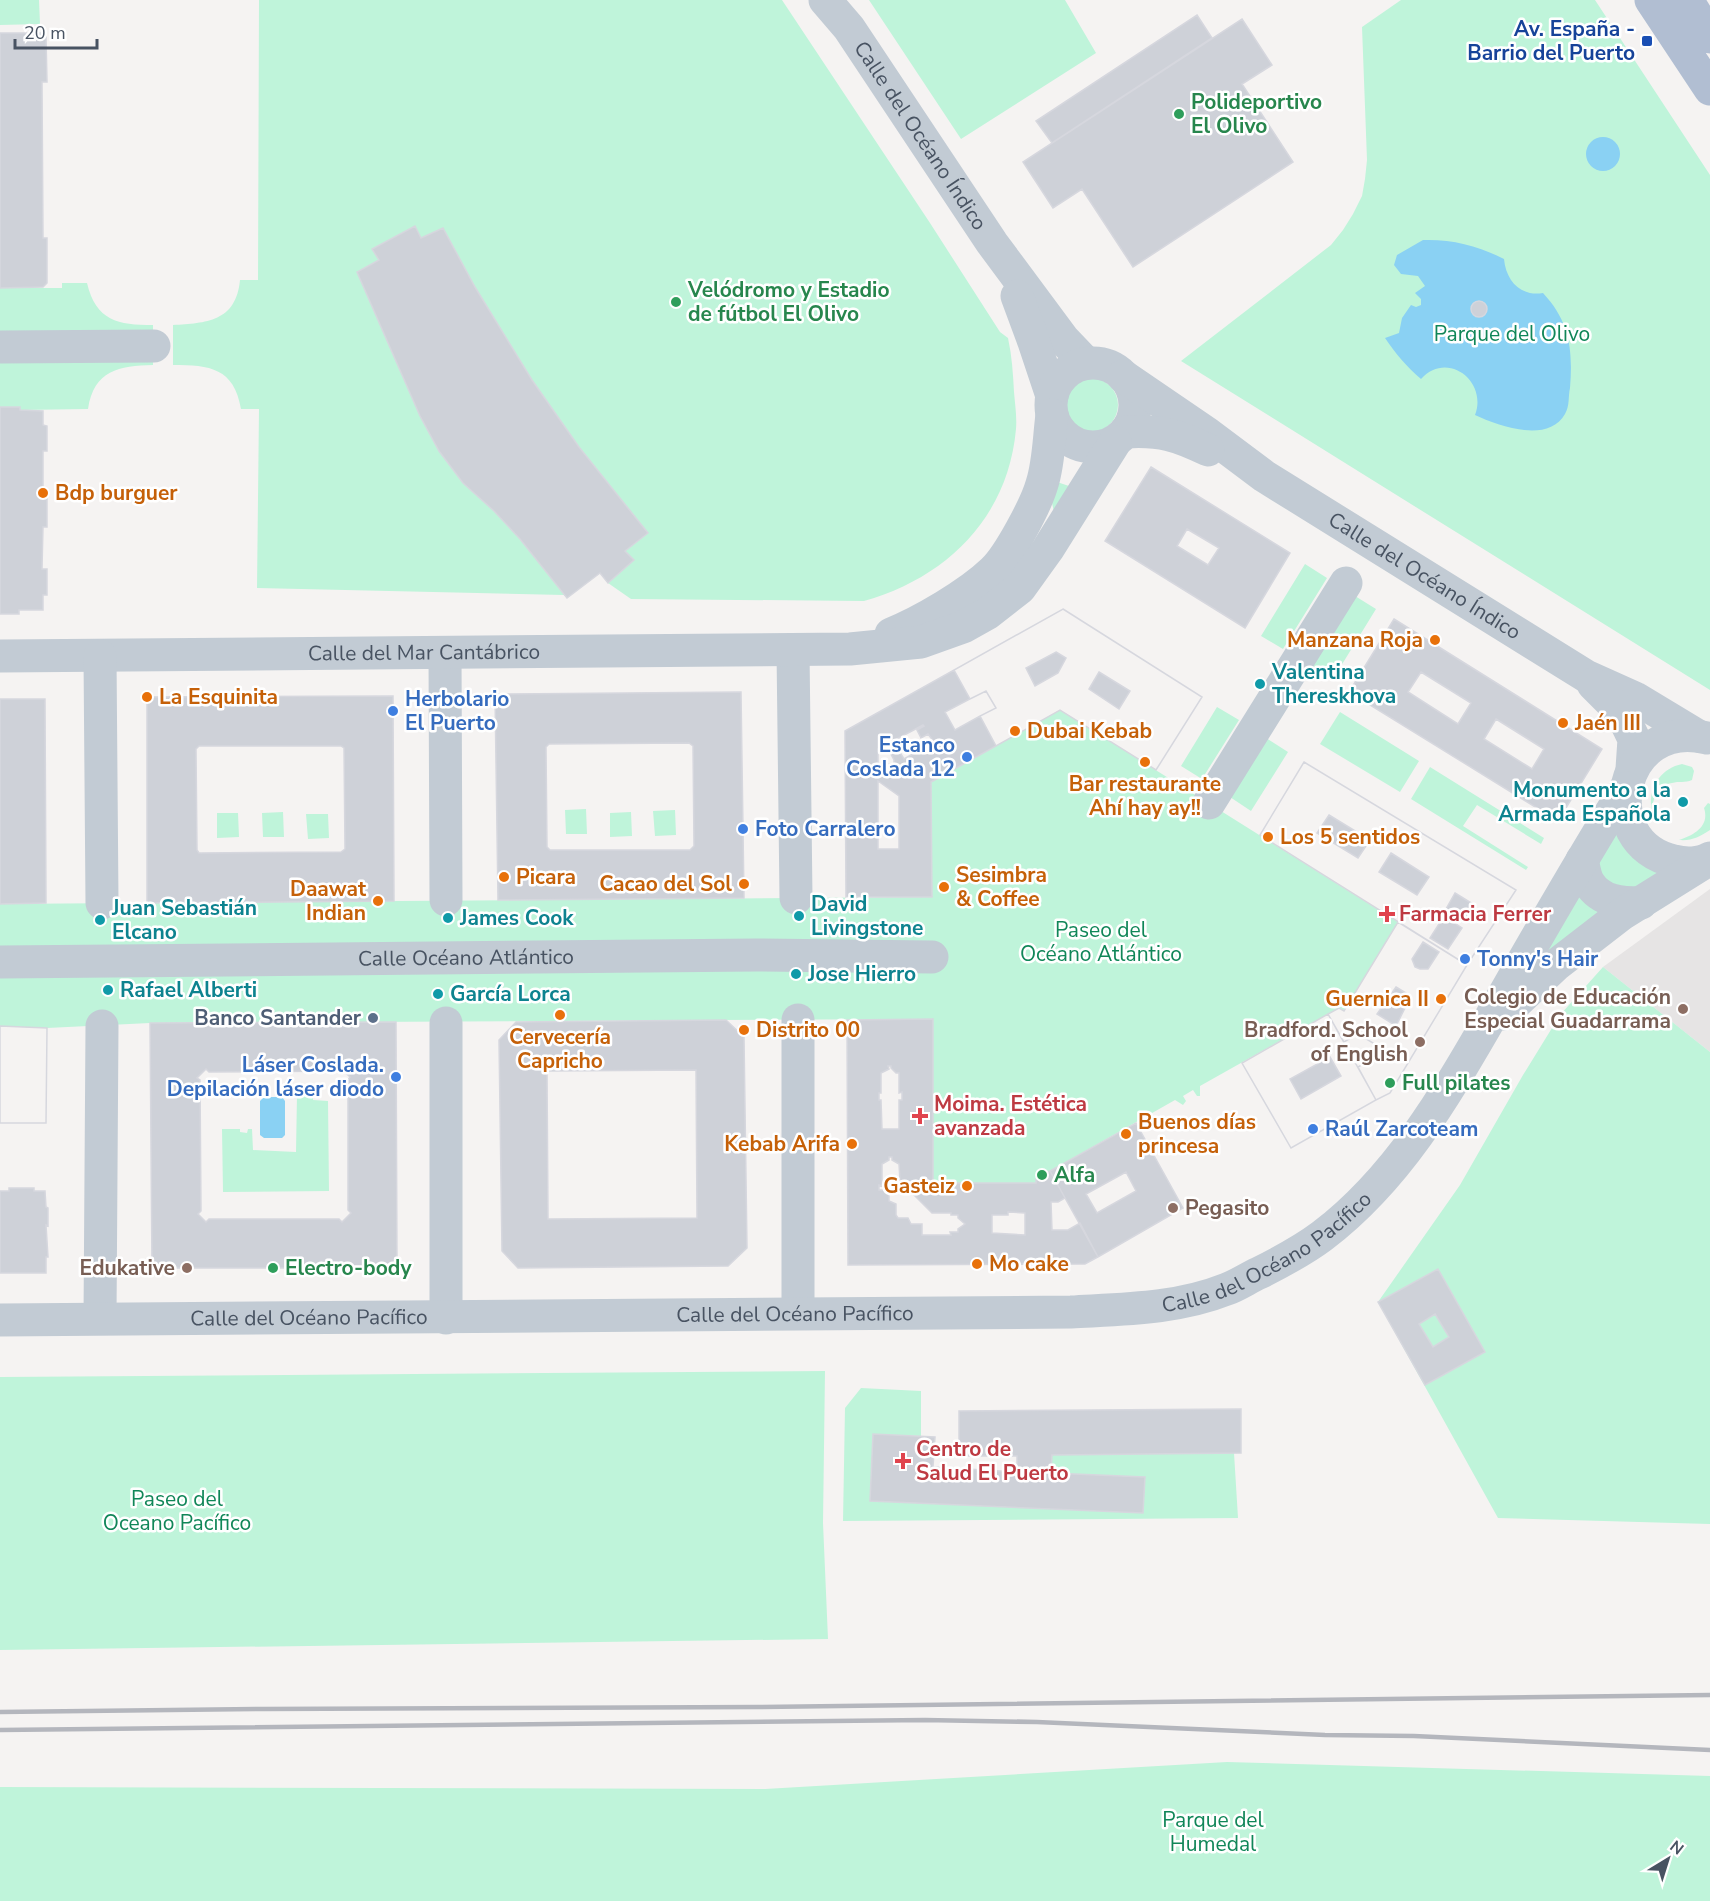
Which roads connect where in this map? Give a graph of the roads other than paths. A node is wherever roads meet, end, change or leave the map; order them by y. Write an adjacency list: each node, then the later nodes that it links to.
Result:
1 (825, 0): 3 (street, Calle del Océano Índico)
2 (1651, 0): 4 (main road)
3 (843, 14): 5 (street, Calle del Océano Índico)
4 (1710, 89)
5 (992, 243): 8 (street, Calle del Océano Índico); 10 (street, Calle del Océano Índico)
6 (154, 346): 7 (street)
7 (0, 347)
8 (1086, 363): 9 (street); 10 (street)
9 (1123, 376): 11 (street); 12 (street, Calle del Océano Índico)
10 (1052, 406): 11 (street); 13 (street, Calle del Mar Cantábrico)
11 (1120, 437): 12 (street, Calle del Océano Índico); 14 (street, Calle del Mar Cantábrico)
12 (1264, 476): 21 (street, Calle del Océano Índico)
13 (1042, 484): 14 (street, Calle del Mar Cantábrico); 16 (street, Calle del Mar Cantábrico)
14 (1048, 549): 16 (street, Calle del Mar Cantábrico)
15 (1346, 583): 24 (street)
16 (850, 649): 17 (street, Calle del Mar Cantábrico)
17 (793, 650): 18 (street, Calle del Mar Cantábrico); 27 (street)
18 (446, 653): 20 (street, Calle del Mar Cantábrico); 28 (street)
19 (0, 656): 20 (street, Calle del Mar Cantábrico)
20 (100, 656): 29 (street)
21 (1586, 676): 22 (street, Calle del Océano Índico); 23 (street, Calle del Océano Índico)
22 (1704, 737): 23 (street, Calle del Océano Pacífico)
23 (1629, 778): 25 (street, Calle del Océano Índico); 26 (street, Calle del Océano Pacífico)
24 (1209, 803)
25 (1710, 859): 30 (street, Calle del Océano Pacífico)
26 (1582, 860): 30 (street); 36 (street, Calle del Océano Pacífico)
27 (796, 898)
28 (446, 900)
29 (102, 903)
30 (1641, 903): 36 (street, Calle del Océano Pacífico)
31 (932, 957): 32 (street, Calle Océano Atlántico)
32 (0, 962)
33 (798, 1020): 37 (street)
34 (446, 1023): 39 (street)
35 (102, 1026): 38 (street)
36 (1477, 1041): 37 (street, Calle del Océano Pacífico)
37 (798, 1313): 39 (street, Calle del Océano Pacífico)
38 (100, 1318): 39 (street, Calle del Océano Pacífico); 40 (street, Calle del Océano Pacífico)
39 (446, 1318)
40 (0, 1320)

